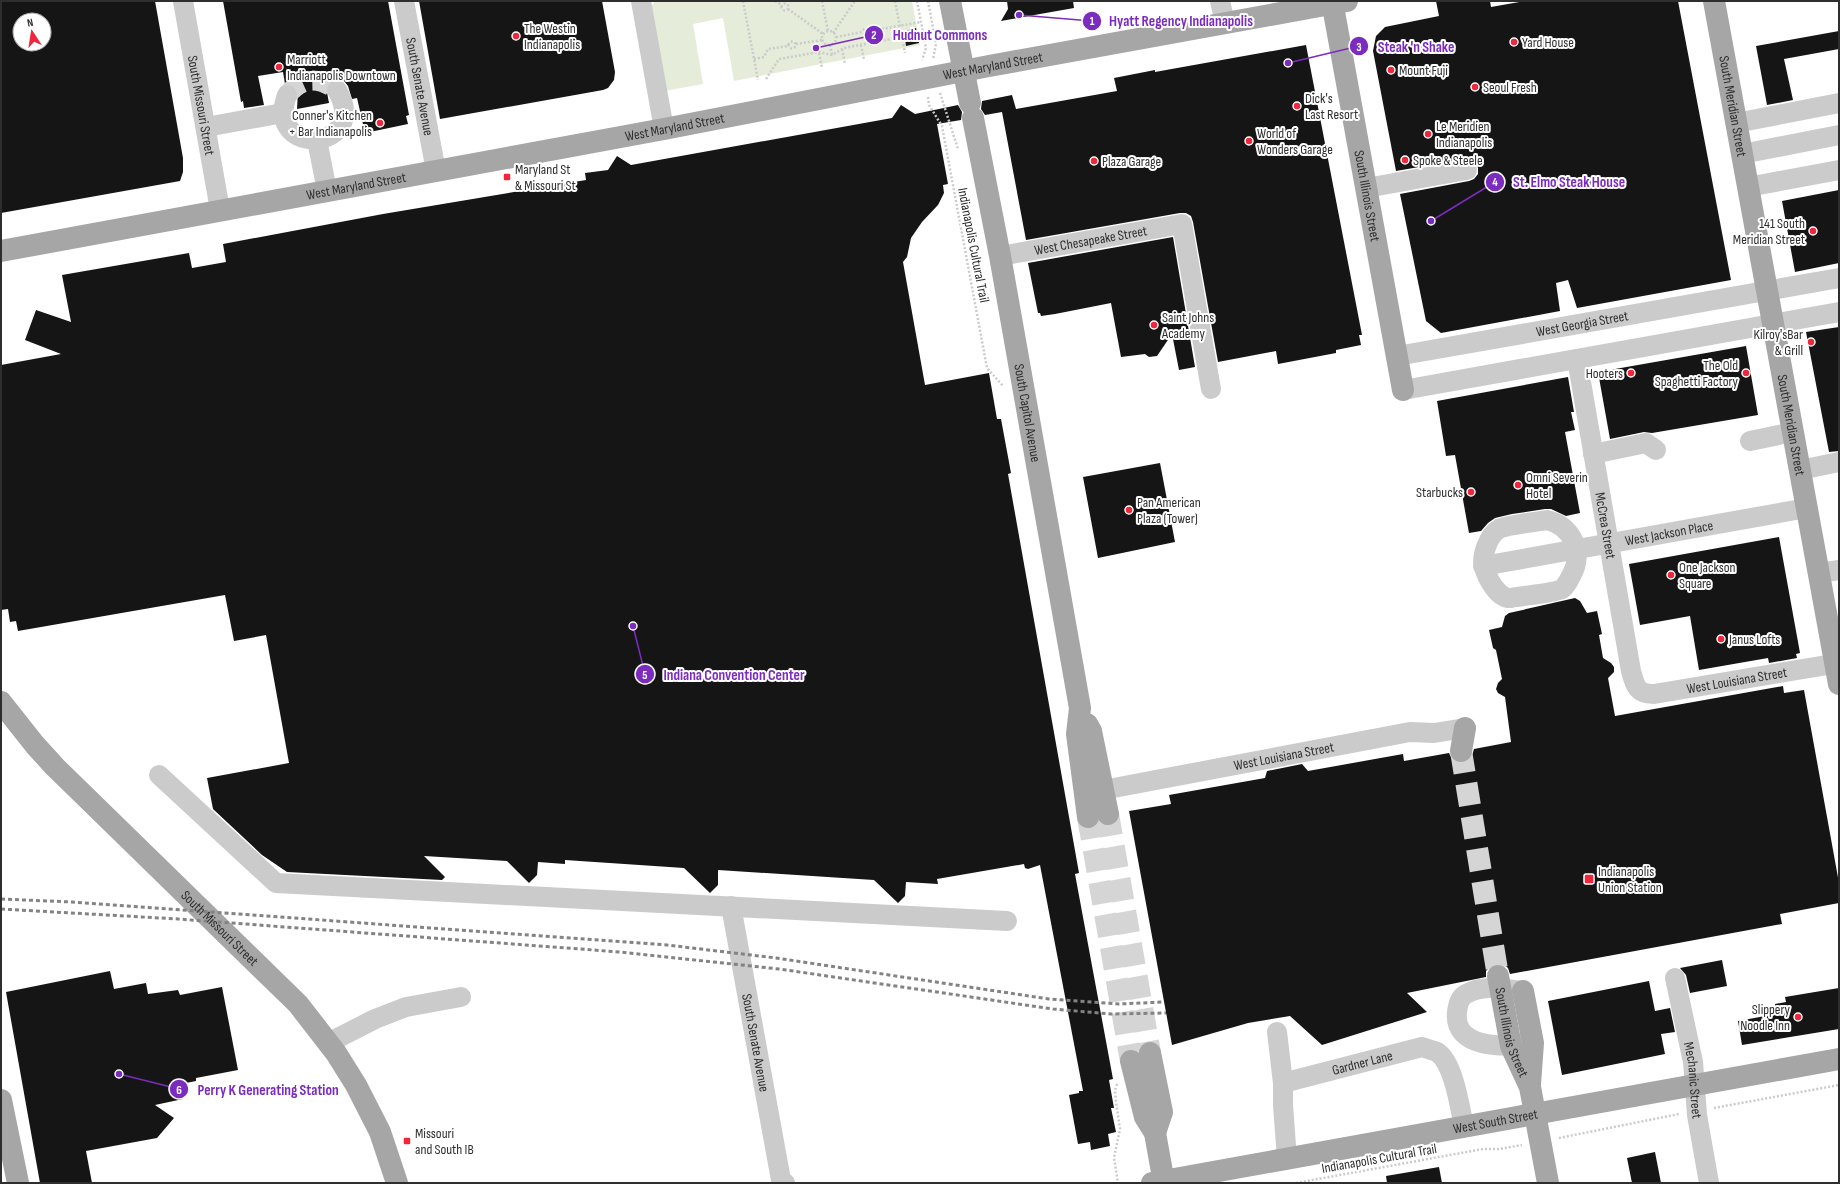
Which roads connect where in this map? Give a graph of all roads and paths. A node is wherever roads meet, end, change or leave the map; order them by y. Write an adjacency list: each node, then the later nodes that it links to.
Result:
1 (183, 1): 49 (street, South Missouri Street)
2 (404, 1): 57 (street, South Senate Avenue)
3 (641, 1): 50 (street)
4 (743, 1): 37 (path)
5 (775, 1): 15 (path)
6 (822, 1): 20 (path)
7 (855, 1): 22 (path)
8 (895, 1): 19 (path)
9 (917, 1): 17 (path)
10 (928, 1): 42 (path)
11 (950, 1): 41 (main road, South Capitol Avenue)
12 (1220, 1): 18 (street)
13 (1714, 1): 48 (main road, South Meridian Street)
14 (1338, 2): 18 (main road, West Maryland Street); 59 (main road, South Illinois Street)
15 (782, 5): 16 (path); 16 (path)
16 (788, 10): 24 (path)
17 (921, 22): 19 (path); 32 (path)
18 (1225, 23): 41 (main road, West Maryland Street)
19 (900, 26): 21 (path); 26 (path)
20 (828, 31): 22 (path); 24 (path)
21 (870, 31): 23 (path); 23 (path)
22 (833, 32): 25 (path)
23 (862, 32): 25 (path)
24 (823, 34): 27 (path)
25 (836, 37): 30 (path)
26 (902, 37): 29 (path); 35 (path)
27 (822, 40): 28 (path); 30 (path)
28 (796, 44): 31 (path); 31 (path)
29 (861, 44): 33 (path); 38 (path)
30 (830, 45): 36 (path)
31 (788, 46): 37 (path)
32 (926, 48)
33 (842, 49): 36 (path); 39 (path)
34 (819, 52): 36 (path); 40 (path); 43 (path)
35 (905, 53)
36 (832, 55)
37 (754, 59): 44 (path)
38 (864, 60)
39 (845, 64)
40 (822, 68)
41 (964, 71): 42 (main road, West Maryland Street); 63 (main road, South Capitol Avenue)
42 (936, 76): 50 (main road, West Maryland Street); 51 (path)
43 (766, 78)
44 (758, 80)
45 (337, 90): 53 (street)
46 (1839, 103): 48 (street)
47 (929, 105): 70 (path, Indianapolis Cultural Trail)
48 (1736, 122): 54 (main road, South Meridian Street)
49 (206, 127): 53 (street); 61 (street, South Missouri Street)
50 (664, 129): 57 (main road, West Maryland Street)
51 (951, 129)
52 (1839, 135): 54 (street)
53 (316, 140): 60 (street)
54 (1742, 154): 58 (main road, South Meridian Street)
55 (1467, 170): 59 (street)
56 (1839, 170): 58 (street)
57 (436, 171): 60 (main road, West Maryland Street)
58 (1748, 187): 65 (main road, South Meridian Street)
59 (1366, 188): 68 (main road, South Illinois Street)
60 (327, 191): 61 (main road, West Maryland Street)
61 (220, 210): 62 (main road, West Maryland Street)
62 (1, 251)
63 (1000, 256): 71 (street, West Chesapeake Street); 88 (main road, South Capitol Avenue)
64 (1839, 278): 65 (street, West Georgia Street)
65 (1767, 291): 67 (main road, South Meridian Street); 68 (street, West Georgia Street)
66 (1839, 312): 67 (street)
67 (1773, 323): 69 (street); 73 (main road, South Meridian Street)
68 (1397, 356): 72 (main road, South Illinois Street)
69 (1577, 359): 72 (street); 76 (street, McCrea Street)
70 (1003, 386)
71 (1211, 389)
72 (1403, 390)
73 (1793, 432): 74 (street); 78 (main road, South Meridian Street)
74 (1750, 442)
75 (1656, 450): 76 (street)
76 (1593, 454): 80 (street, McCrea Street)
77 (1839, 462): 78 (street)
78 (1800, 470): 79 (main road, South Meridian Street)
79 (1807, 508): 80 (street, West Jackson Place); 83 (main road, South Meridian Street)
80 (1609, 544): 81 (street, West Jackson Place); 86 (street, McCrea Street)
81 (1578, 549): 82 (street, West Jackson Place); 82 (street); 82 (street)
82 (1483, 566)
83 (1829, 571): 84 (main road, South Meridian Street)
84 (1837, 663): 85 (main road, South Meridian Street); 86 (street, West Louisiana Street)
85 (1839, 684)
86 (1639, 690)
87 (1, 702): 100 (main road, South Missouri Street)
88 (1080, 708): 92 (main road, South Capitol Avenue); 92 (main road, South Capitol Avenue)
89 (1465, 728): 90 (main road); 92 (street, West Louisiana Street)
90 (1461, 751)
91 (159, 775): 93 (street)
92 (1103, 790)
93 (731, 906): 94 (street); 118 (street, South Senate Avenue)
94 (1007, 921)
95 (1675, 978): 107 (street, Mechanic Street)
96 (1500, 982): 98 (street); 102 (main road, South Illinois Street); 102 (street)
97 (460, 991): 100 (street)
98 (1523, 991): 101 (main road, South Illinois Street)
99 (1277, 1032): 106 (street)
100 (328, 1043): 121 (main road, South Missouri Street)
101 (1533, 1043): 102 (street); 109 (main road, South Illinois Street)
102 (1511, 1046): 109 (main road, South Illinois Street)
103 (1141, 1057): 119 (main road)
104 (1839, 1059): 107 (main road, West South Street)
105 (1118, 1080): 122 (path)
106 (1282, 1083): 114 (street, Gardner Lane); 117 (street)
107 (1696, 1085): 112 (main road, West South Street); 125 (street, Mechanic Street)
108 (1839, 1085): 111 (path)
109 (1530, 1088): 112 (main road, South Illinois Street)
110 (1, 1100): 120 (main road)
111 (1716, 1108)
112 (1536, 1114): 114 (main road, West South Street); 124 (main road, South Illinois Street)
113 (1673, 1115): 115 (path)
114 (1464, 1127): 117 (main road, West South Street)
115 (1565, 1137)
116 (1512, 1147): 123 (path, Indianapolis Cultural Trail)
117 (1287, 1159): 119 (main road, West South Street)
118 (782, 1182)
119 (1160, 1182)
120 (18, 1183)
121 (397, 1183)
122 (1118, 1183)
123 (1296, 1183)
124 (1548, 1183)
125 (1710, 1183)

